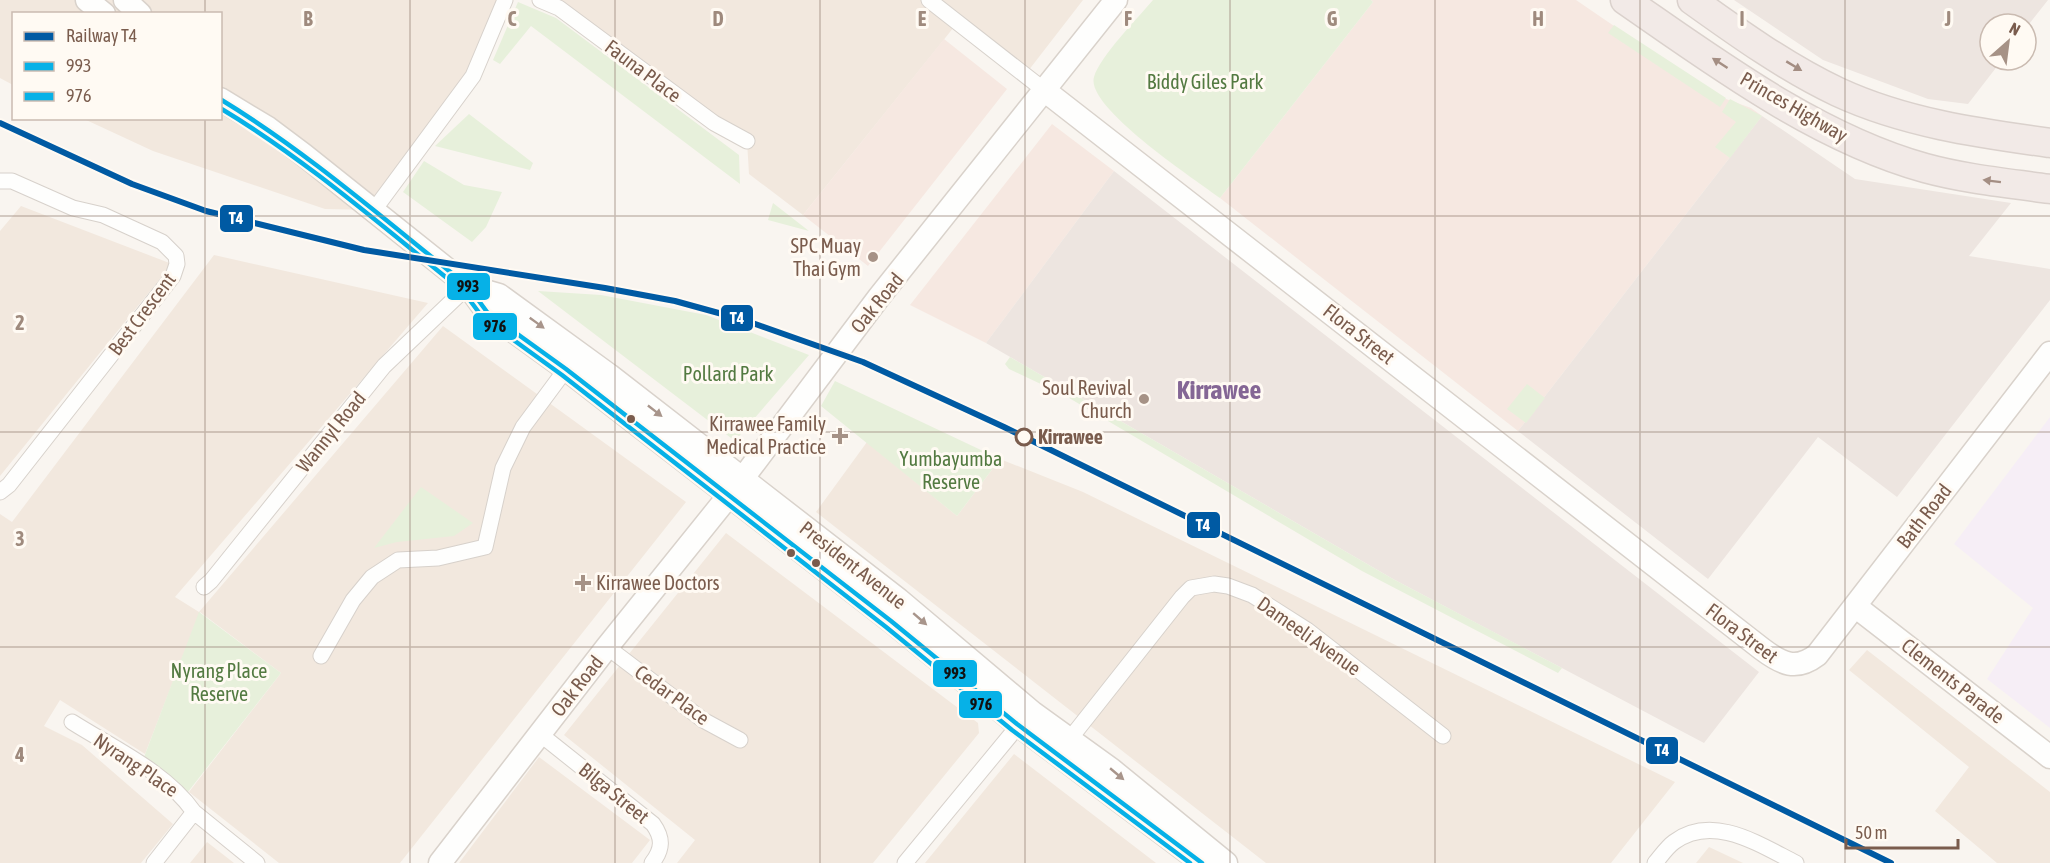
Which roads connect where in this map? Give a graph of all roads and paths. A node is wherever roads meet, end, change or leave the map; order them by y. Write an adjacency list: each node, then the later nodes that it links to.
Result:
1 (87, 0): 9 (street)
2 (124, 0): 10 (street)
3 (505, 0): 19 (street)
4 (540, 0): 15 (street, Fauna Place)
5 (929, 0): 12 (street, Flora Street)
6 (1116, 0): 12 (street, Oak Road)
7 (1625, 0): 18 (highway, Princes Highway, one-way to 7)
8 (1692, 0): 16 (highway, Princes Highway, one-way to 16)
9 (102, 12)
10 (138, 12)
11 (222, 85): 14 (street, President Avenue)
12 (1044, 90): 23 (street, Oak Road); 29 (street, Flora Street)
13 (222, 100): 14 (street, President Avenue)
14 (268, 128): 19 (street, President Avenue)
15 (747, 141)
16 (2050, 143)
17 (0, 181): 24 (street, Best Crescent)
18 (2050, 189)
19 (374, 210): 20 (street, President Avenue)
20 (468, 286): 22 (street, President Avenue); 23 (street, President Avenue, one-way to 23); 25 (street, Wannyl Road)
21 (2050, 353): 26 (street, Bath Road)
22 (566, 369): 23 (street, President Avenue); 28 (street)
23 (736, 487): 27 (street, Oak Road); 30 (street, President Avenue)
24 (0, 492)
25 (204, 586)
26 (1855, 606): 29 (street, Bath Road); 36 (street, Clements Parade)
27 (607, 647): 32 (street, Oak Road); 34 (street, Cedar Place)
28 (321, 656)
29 (1790, 666)
30 (1025, 718): 35 (street, President Avenue); 42 (street)
31 (72, 722): 37 (street, Nyrang Place)
32 (540, 734): 40 (street, Oak Road); 41 (street, Bilga Street)
33 (1443, 736): 35 (street, Dameeli Avenue)
34 (740, 740)
35 (1064, 747): 43 (street, President Avenue); 44 (street, President Avenue, one-way to 44)
36 (2050, 757)
37 (194, 812): 38 (street); 39 (street, Nyrang Place)
38 (154, 863)
39 (257, 863)
40 (440, 863)
41 (652, 863)
42 (905, 863)
43 (1202, 863)
44 (1226, 863)
45 (1655, 863): 46 (street)
46 (1796, 863)

